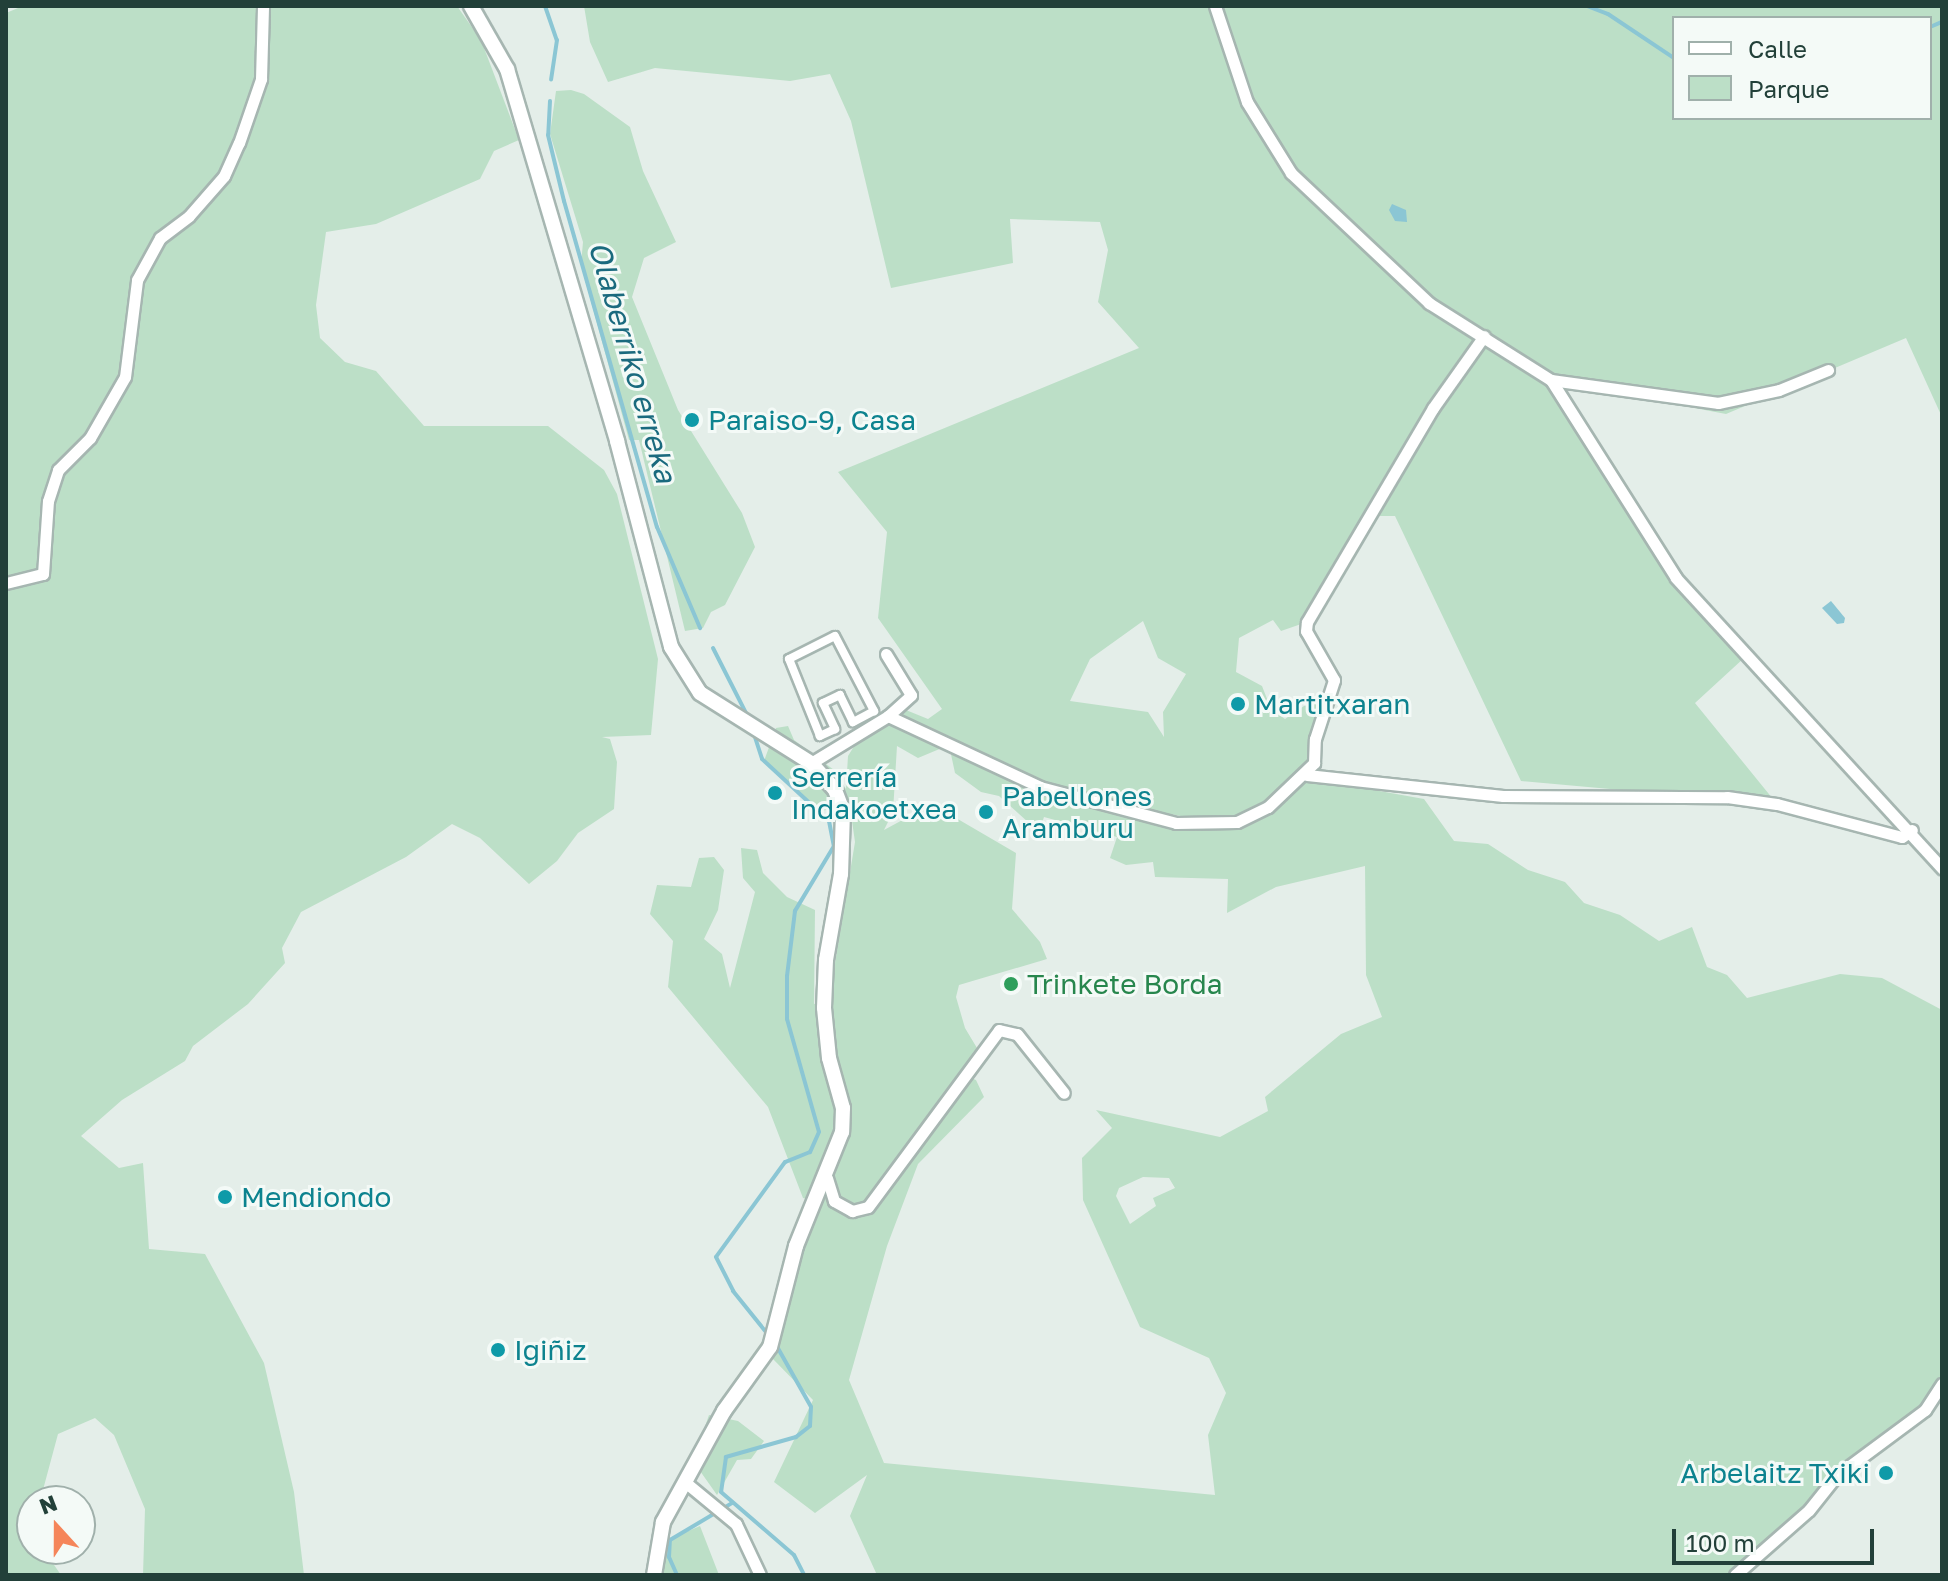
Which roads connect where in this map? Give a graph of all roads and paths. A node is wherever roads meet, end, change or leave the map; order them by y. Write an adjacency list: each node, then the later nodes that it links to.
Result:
1 (263, 6): 7 (street)
2 (471, 6): 11 (street)
3 (1215, 6): 4 (street)
4 (1484, 336): 6 (street); 12 (street)
5 (1828, 370): 6 (street)
6 (1551, 380): 13 (street)
7 (6, 583)
8 (835, 636): 8 (street)
9 (886, 654): 10 (street)
10 (888, 716): 11 (street); 12 (street)
11 (811, 763): 16 (street)
12 (1307, 775): 13 (street)
13 (1912, 830): 14 (street)
14 (1942, 868)
15 (1064, 1093): 16 (street)
16 (827, 1178): 18 (street)
17 (1942, 1384): 21 (street)
18 (685, 1482): 19 (street); 20 (street)
19 (654, 1575)
20 (760, 1575)
21 (1735, 1575)

